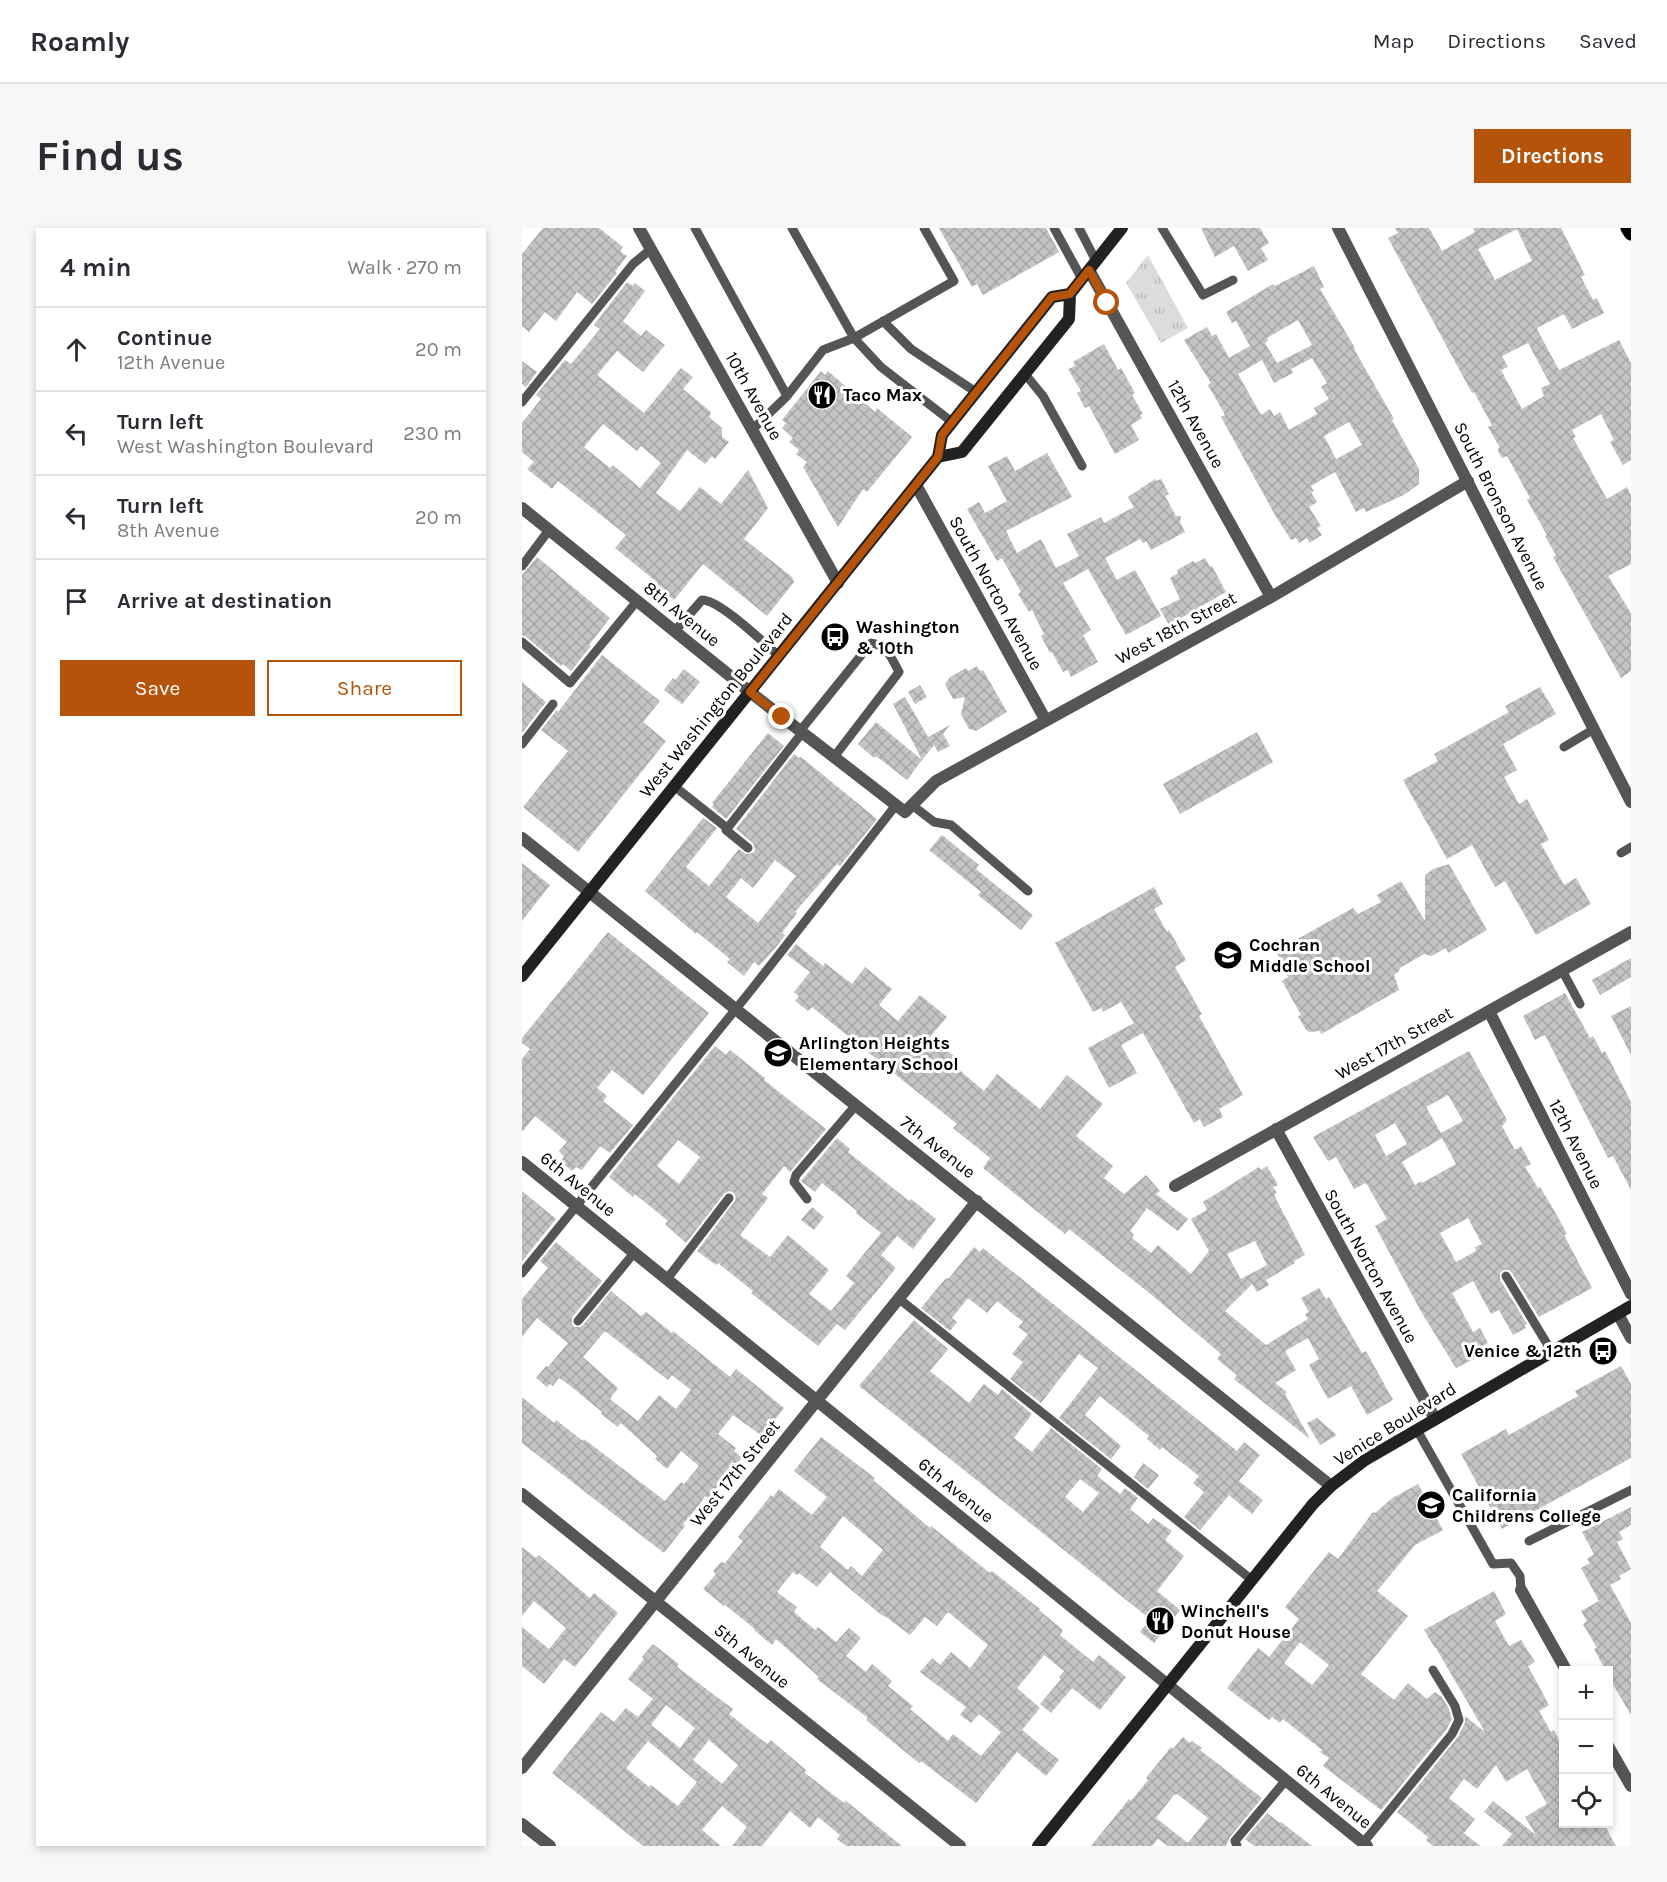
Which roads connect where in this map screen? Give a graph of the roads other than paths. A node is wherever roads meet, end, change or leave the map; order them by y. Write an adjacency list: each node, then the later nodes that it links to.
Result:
1 (639, 228): 12 (street, 10th Avenue)
2 (695, 228): 20 (lane)
3 (792, 228): 17 (lane)
4 (924, 228): 16 (lane)
5 (1054, 228): 13 (lane)
6 (1079, 228): 13 (lane)
7 (1122, 228): 13 (main road, West Washington Boulevard)
8 (1162, 228): 14 (lane)
9 (1338, 228): 26 (street, South Bronson Avenue)
10 (1628, 228): 11 (main road)
11 (1631, 233)
12 (651, 249): 21 (lane); 23 (street, 10th Avenue)
13 (1089, 270): 15 (main road, West Washington Boulevard); 32 (street, 12th Avenue)
14 (1233, 280)
15 (1070, 294): 18 (main road); 19 (main road, West Washington Boulevard)
16 (883, 321): 17 (lane); 19 (lane)
17 (854, 338): 20 (lane); 22 (lane)
18 (1025, 374): 24 (main road); 25 (lane)
19 (976, 392): 22 (main road, West Washington Boulevard)
20 (787, 396): 23 (lane)
21 (522, 402)
22 (952, 423): 24 (main road, West Washington Boulevard)
23 (752, 430): 31 (street, 10th Avenue)
24 (938, 457): 27 (main road, West Washington Boulevard)
25 (1082, 466)
26 (1468, 481): 32 (street, West 18th Street); 40 (street, South Bronson Avenue)
27 (916, 485): 31 (main road, West Washington Boulevard); 39 (street, South Norton Avenue)
28 (522, 508): 29 (street, 8th Avenue)
29 (549, 530): 30 (lane); 33 (street, 8th Avenue)
30 (522, 566)
31 (838, 583): 36 (main road, West Washington Boulevard)
32 (1271, 597): 39 (street, West 18th Street)
33 (637, 601): 34 (street, 8th Avenue); 35 (lane)
34 (675, 632): 36 (lane); 37 (street, 8th Avenue)
35 (522, 642)
36 (779, 656): 37 (main road, West Washington Boulevard)
37 (750, 692): 41 (street, 8th Avenue); 45 (main road, West Washington Boulevard)
38 (553, 704): 42 (lane)
39 (1045, 719): 47 (street, West 18th Street)
40 (1594, 729): 43 (lane); 46 (street, South Bronson Avenue)
41 (801, 732): 44 (street, 8th Avenue); 44 (lane); 48 (lane)
42 (522, 744)
43 (1564, 747)
44 (834, 757): 47 (street, 8th Avenue)
45 (674, 786): 48 (lane); 54 (main road, West Washington Boulevard)
46 (1631, 802)
47 (905, 808): 53 (lane); 59 (lane)
48 (727, 828): 51 (lane)
49 (522, 838): 54 (street, 7th Avenue)
50 (1631, 847): 52 (lane)
51 (748, 848)
52 (1621, 853)
53 (1028, 891)
54 (589, 892): 57 (main road, West Washington Boulevard); 59 (street, 7th Avenue)
55 (1631, 932): 56 (street, West 17th Street)
56 (1562, 970): 58 (lane); 60 (street, West 17th Street)
57 (522, 976)
58 (1580, 1004)
59 (735, 1008): 61 (street, 7th Avenue); 68 (lane)
60 (1490, 1011): 62 (street, West 17th Street); 73 (street, 12th Avenue)
61 (856, 1105): 66 (lane); 67 (street, 7th Avenue)
62 (1276, 1129): 64 (street, West 17th Street); 81 (street, South Norton Avenue)
63 (523, 1164): 68 (street, 6th Avenue)
64 (1175, 1186)
65 (729, 1198): 72 (lane)
66 (807, 1199)
67 (977, 1201): 74 (street, West 17th Street); 83 (street, 7th Avenue)
68 (576, 1206): 69 (street, 6th Avenue); 70 (lane)
69 (634, 1253): 72 (street, 6th Avenue); 77 (lane)
70 (522, 1273)
71 (1506, 1276): 79 (lane)
72 (667, 1279): 80 (street, 6th Avenue)
73 (1631, 1294)
74 (898, 1298): 80 (street, West 17th Street); 87 (lane)
75 (1631, 1306): 76 (main road, Venice Boulevard)
76 (1618, 1314): 78 (street); 79 (main road, Venice Boulevard)
77 (578, 1321)
78 (1631, 1338)
79 (1552, 1352): 81 (main road, Venice Boulevard)
80 (816, 1401): 89 (street, West 17th Street); 92 (street, 6th Avenue)
81 (1435, 1419): 82 (main road, Venice Boulevard)
82 (1417, 1430): 83 (main road, Venice Boulevard); 88 (lane)
83 (1331, 1486): 87 (main road, Venice Boulevard)
84 (1631, 1490): 86 (lane)
85 (522, 1494): 89 (street, 5th Avenue)
86 (1529, 1541)
87 (1252, 1580): 92 (main road, Venice Boulevard)
88 (1521, 1590): 90 (street)
89 (656, 1601): 94 (street, West 17th Street); 100 (street, 5th Avenue)
90 (1563, 1666)
91 (1433, 1670): 98 (lane)
92 (1168, 1684): 95 (street, 6th Avenue); 101 (main road, Venice Boulevard)
93 (1613, 1755): 96 (street)
94 (522, 1768)
95 (1286, 1780): 98 (street, 6th Avenue); 102 (lane)
96 (1631, 1786)
97 (522, 1824): 99 (street)
98 (1365, 1844)
99 (550, 1846)
100 (960, 1846)
101 (1038, 1846)
102 (1237, 1846)

